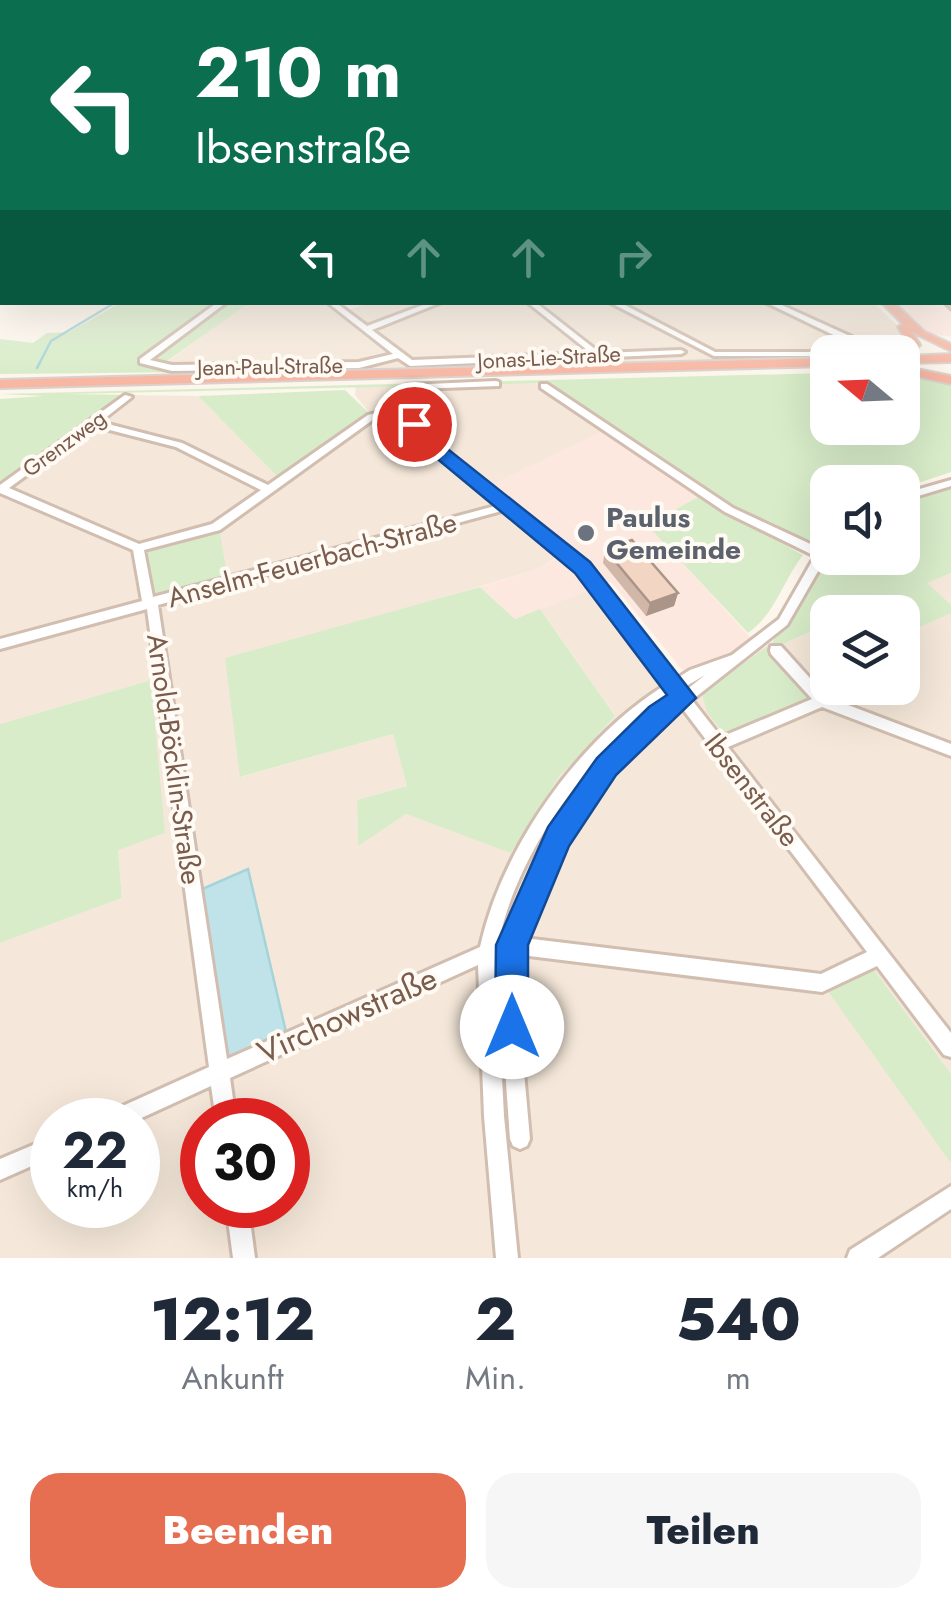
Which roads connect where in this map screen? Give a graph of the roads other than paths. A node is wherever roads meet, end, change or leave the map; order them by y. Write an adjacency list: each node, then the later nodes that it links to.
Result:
1 (220, 305): 16 (street, Jean-Paul-Straße)
2 (334, 305): 9 (street)
3 (431, 305): 9 (street)
4 (534, 305): 15 (street)
5 (617, 305): 14 (street)
6 (775, 305): 10 (street)
7 (881, 305): 11 (highway)
8 (889, 305): 12 (highway)
9 (366, 330): 16 (street)
10 (840, 335)
11 (912, 335)
12 (951, 348)
13 (681, 352): 15 (street, Jonas-Lie-Straße)
14 (810, 354)
15 (598, 355): 16 (street, Jonas-Lie-Straße)
16 (397, 356)
17 (951, 361): 18 (highway)
18 (920, 362)
19 (810, 366): 24 (highway)
20 (920, 369): 21 (highway)
21 (951, 380)
22 (496, 384): 26 (street)
23 (544, 386): 33 (street)
24 (0, 387)
25 (128, 397): 27 (street, Grenzweg)
26 (410, 407): 30 (street); 32 (street, Ibsenstraße)
27 (92, 423): 29 (street, Grenzweg); 30 (street)
28 (951, 483): 31 (street)
29 (0, 490): 34 (street)
30 (269, 490): 34 (street)
31 (920, 492)
32 (506, 506): 36 (street, Anselm-Feuerbach-Straße); 40 (street, Ibsenstraße)
33 (810, 543)
34 (138, 548): 36 (street, Arnold-Böcklin-Straße)
35 (810, 572): 40 (street)
36 (152, 603): 37 (street, Anselm-Feuerbach-Straße); 49 (street, Arnold-Böcklin-Straße)
37 (0, 644)
38 (776, 650): 39 (street)
39 (810, 688)
40 (678, 691): 43 (street, Ibsenstraße); 45 (street); 46 (street)
41 (812, 705): 43 (street)
42 (833, 705): 44 (street)
43 (717, 745): 47 (street, Ibsenstraße)
44 (951, 750)
45 (512, 945): 46 (street, Virchowstraße); 47 (street, Virchowstraße); 52 (street)
46 (488, 953): 49 (street, Virchowstraße); 58 (street)
47 (880, 955): 48 (street, Ibsenstraße)
48 (951, 1048)
49 (220, 1074): 50 (street, Arnold-Böcklin-Straße); 51 (street, Virchowstraße)
50 (223, 1098)
51 (160, 1100)
52 (520, 1139)
53 (30, 1157): 54 (street)
54 (0, 1170)
55 (951, 1197): 59 (street)
56 (241, 1228): 57 (street)
57 (244, 1258)
58 (507, 1258)
59 (858, 1258)

